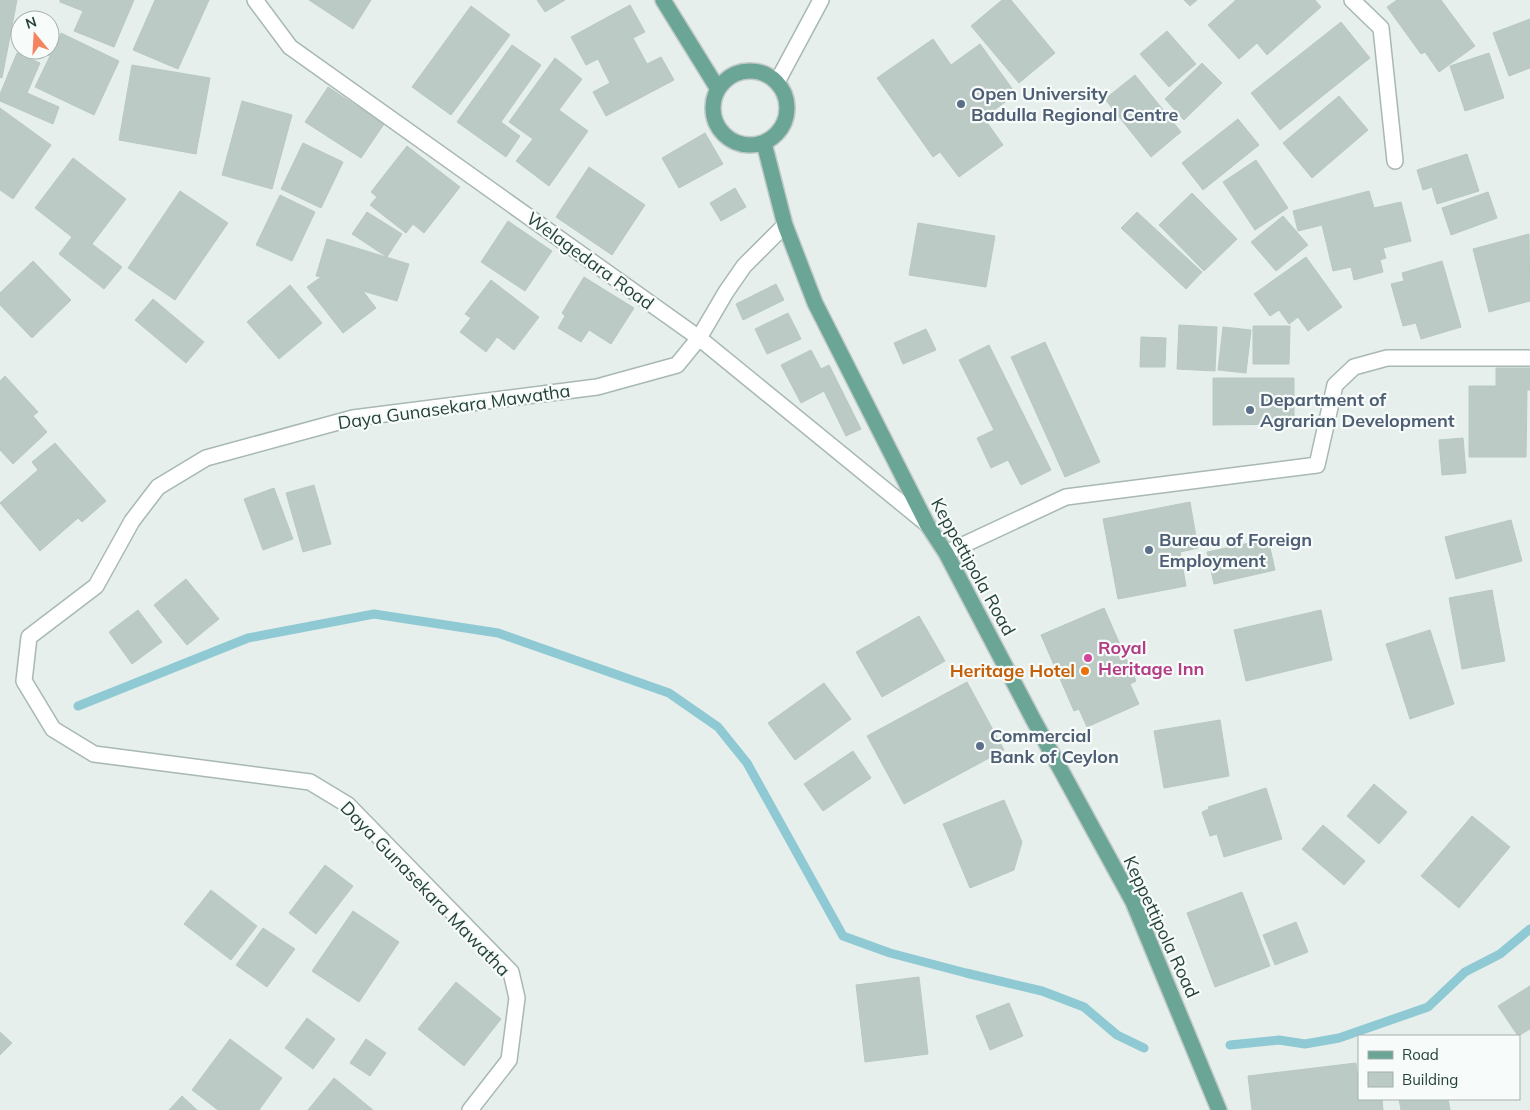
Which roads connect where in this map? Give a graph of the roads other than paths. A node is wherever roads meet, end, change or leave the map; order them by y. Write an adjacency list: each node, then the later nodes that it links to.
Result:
1 (255, 0): 10 (street, Welagedara Road)
2 (663, 0): 6 (main road)
3 (821, 0): 5 (street)
4 (1352, 0): 8 (street)
5 (777, 82): 6 (main road); 7 (main road)
6 (718, 89): 7 (main road)
7 (764, 143): 9 (main road, Keppettipola Road)
8 (1395, 161)
9 (785, 225): 10 (street, Daya Gunasekara Mawatha); 12 (main road, Keppettipola Road)
10 (699, 338): 12 (street, Welagedara Road); 14 (street, Daya Gunasekara Mawatha)
11 (1530, 358): 13 (street)
12 (927, 524): 13 (main road, Keppettipola Road)
13 (946, 553): 15 (main road, Keppettipola Road)
14 (470, 1110)
15 (1219, 1110)

